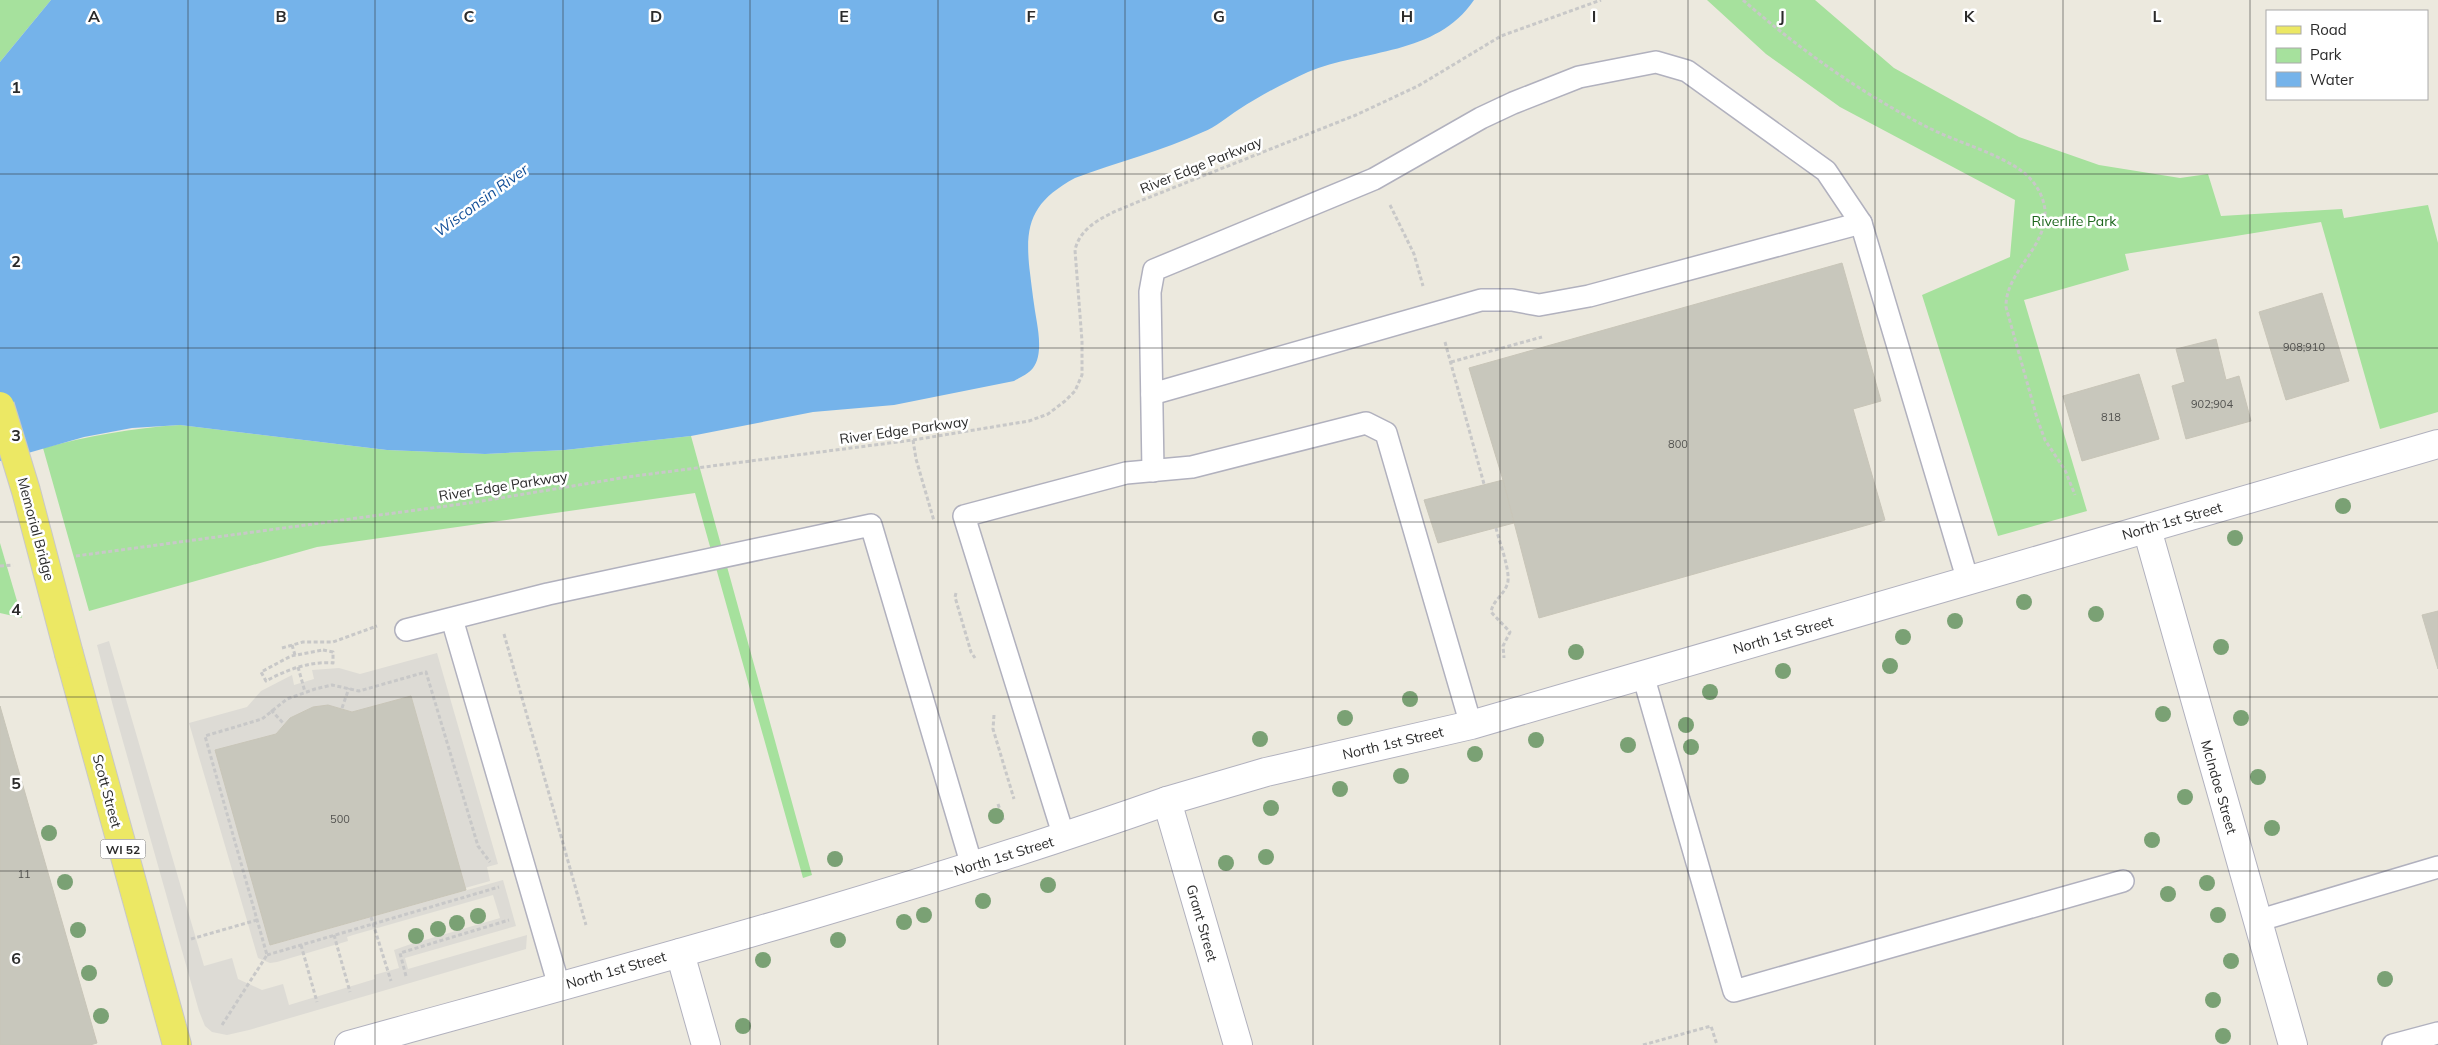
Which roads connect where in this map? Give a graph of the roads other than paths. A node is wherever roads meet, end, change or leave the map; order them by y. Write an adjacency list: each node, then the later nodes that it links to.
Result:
1 (1861, 223): 2 (lane); 2 (lane); 7 (lane)
2 (1152, 394): 5 (lane)
3 (0, 406): 10 (main road, Memorial Bridge / WI 52, bridge)
4 (2438, 444): 6 (street, North 1st Street)
5 (1153, 471): 12 (lane); 14 (lane)
6 (2147, 529): 7 (street, North 1st Street); 18 (street, McIndoe Street)
7 (1968, 581): 11 (street, North 1st Street)
8 (452, 619): 9 (lane); 15 (lane); 20 (lane)
9 (406, 630)
10 (70, 654): 22 (main road, Scott Street / WI 52)
11 (1643, 675): 12 (street, North 1st Street); 17 (lane)
12 (1470, 725): 13 (street, North 1st Street)
13 (1167, 802): 14 (street, North 1st Street); 25 (street, Grant Street)
14 (1064, 837): 15 (street, North 1st Street)
15 (972, 866): 19 (street, North 1st Street)
16 (2438, 868): 18 (lane)
17 (2123, 881)
18 (2257, 921): 26 (street, McIndoe Street)
19 (680, 953): 20 (street, North 1st Street); 24 (street)
20 (559, 986): 23 (street, North 1st Street)
21 (2438, 1033): 27 (lane)
22 (177, 1045)
23 (349, 1045)
24 (706, 1045)
25 (1238, 1045)
26 (2293, 1045)
27 (2393, 1045)

